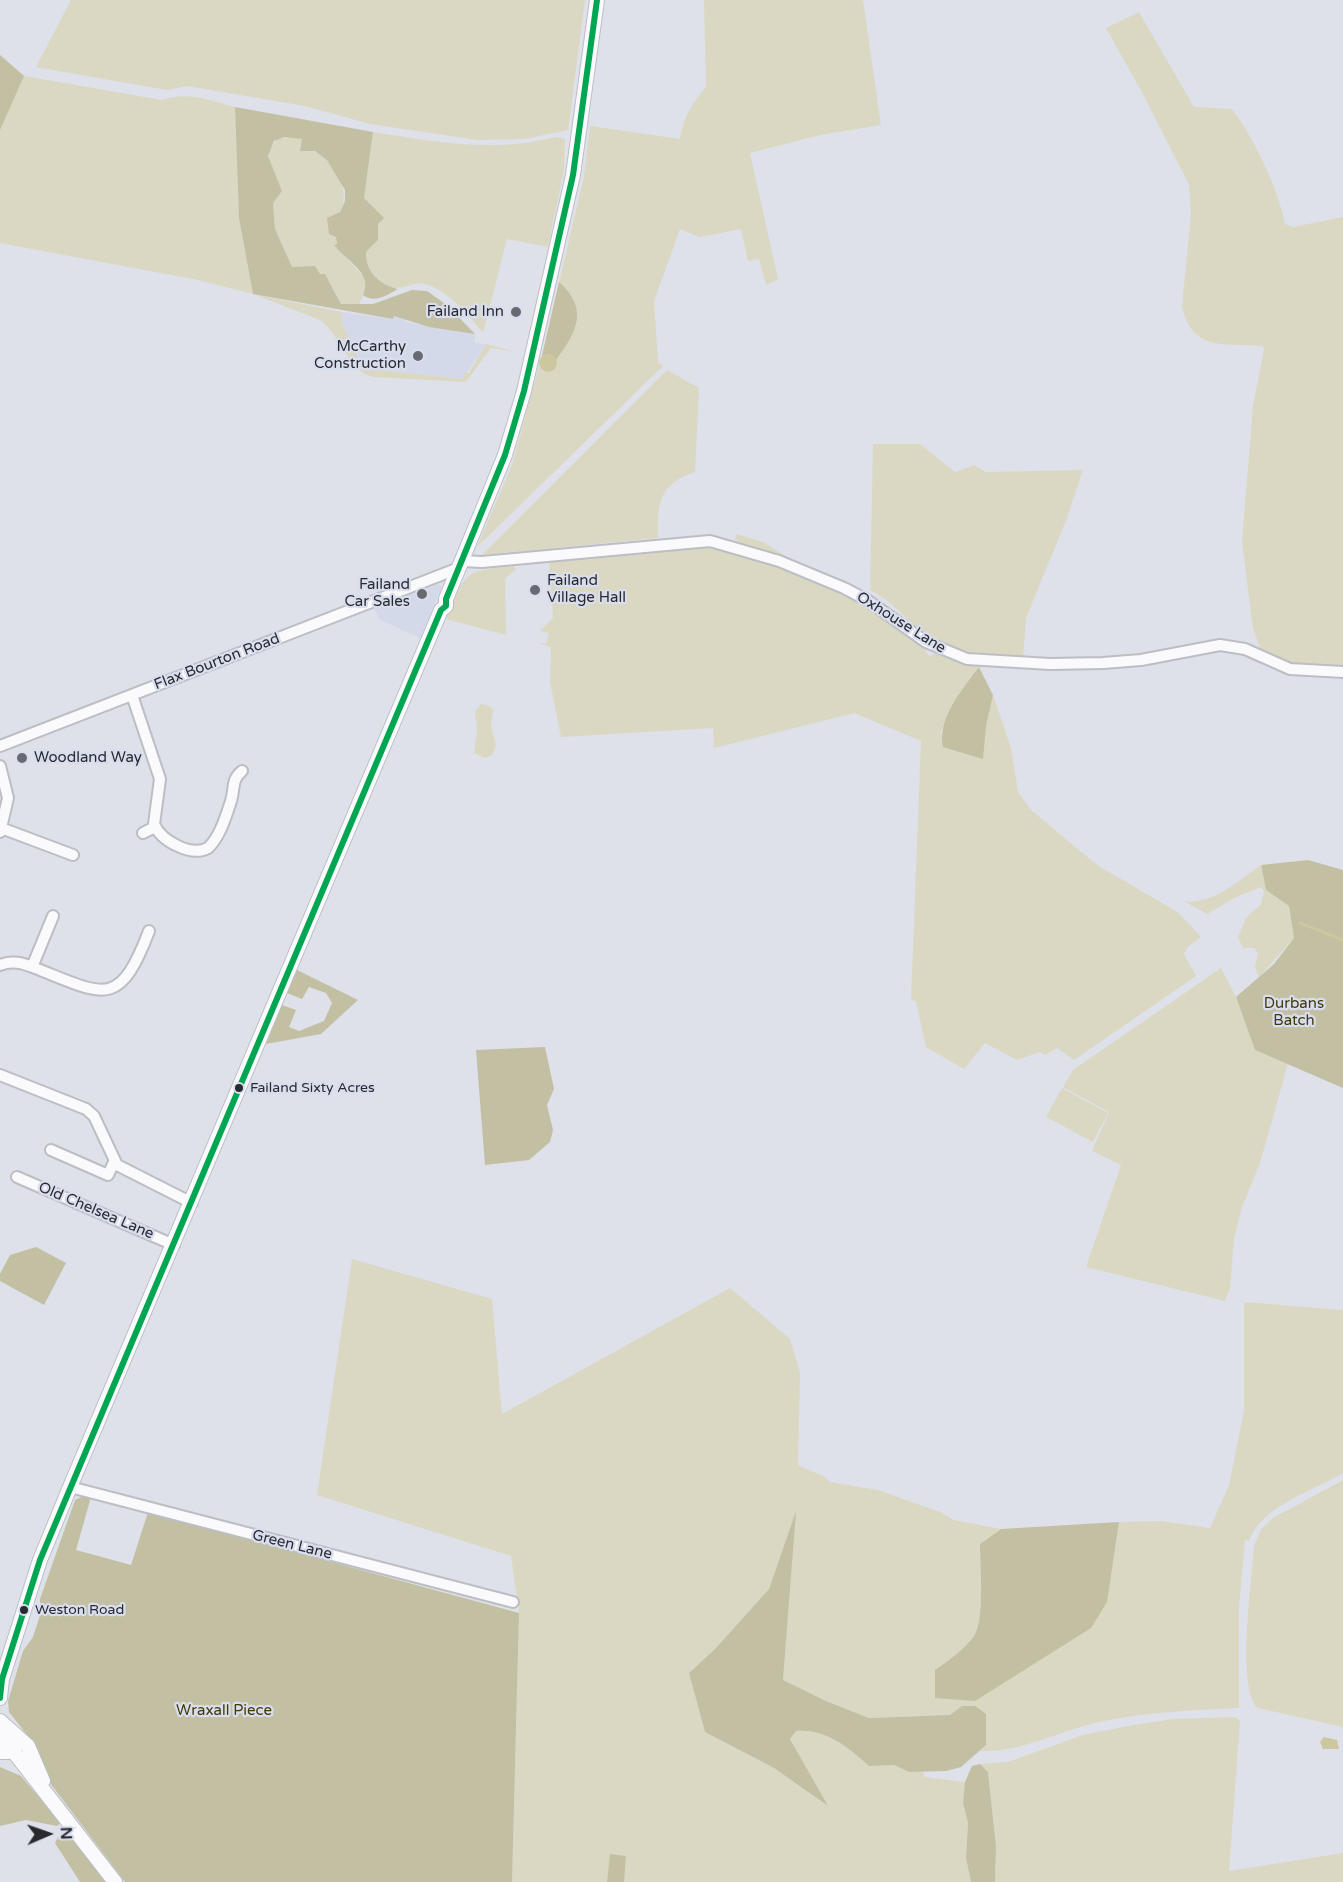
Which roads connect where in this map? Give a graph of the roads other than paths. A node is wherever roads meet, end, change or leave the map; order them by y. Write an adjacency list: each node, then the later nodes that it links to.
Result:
1 (597, 0): 2 (main road)
2 (459, 569): 3 (street, Oxhouse Lane); 4 (street, Flax Bourton Road); 20 (main road)
3 (1343, 672)
4 (132, 695): 5 (street, Flax Bourton Road); 8 (street)
5 (0, 746)
6 (0, 766): 9 (street)
7 (242, 771): 8 (street)
8 (155, 827): 10 (street)
9 (1, 830): 11 (street)
10 (143, 833)
11 (73, 855)
12 (54, 922): 15 (street)
13 (150, 937): 15 (street)
14 (0, 965): 15 (street)
15 (32, 967)
16 (0, 1075): 18 (street)
17 (51, 1150): 18 (street)
18 (114, 1162): 20 (street)
19 (17, 1177): 21 (street, Old Chelsea Lane)
20 (192, 1203): 21 (main road)
21 (174, 1245): 22 (main road)
22 (70, 1487): 23 (street, Green Lane); 24 (main road)
23 (513, 1602)
24 (1, 1681): 25 (main road)
25 (0, 1698)
26 (0, 1721): 30 (main road)
27 (0, 1734): 29 (main road)
28 (0, 1752): 29 (main road)
29 (15, 1752): 30 (main road)
30 (45, 1789): 31 (main road)
31 (114, 1882)

